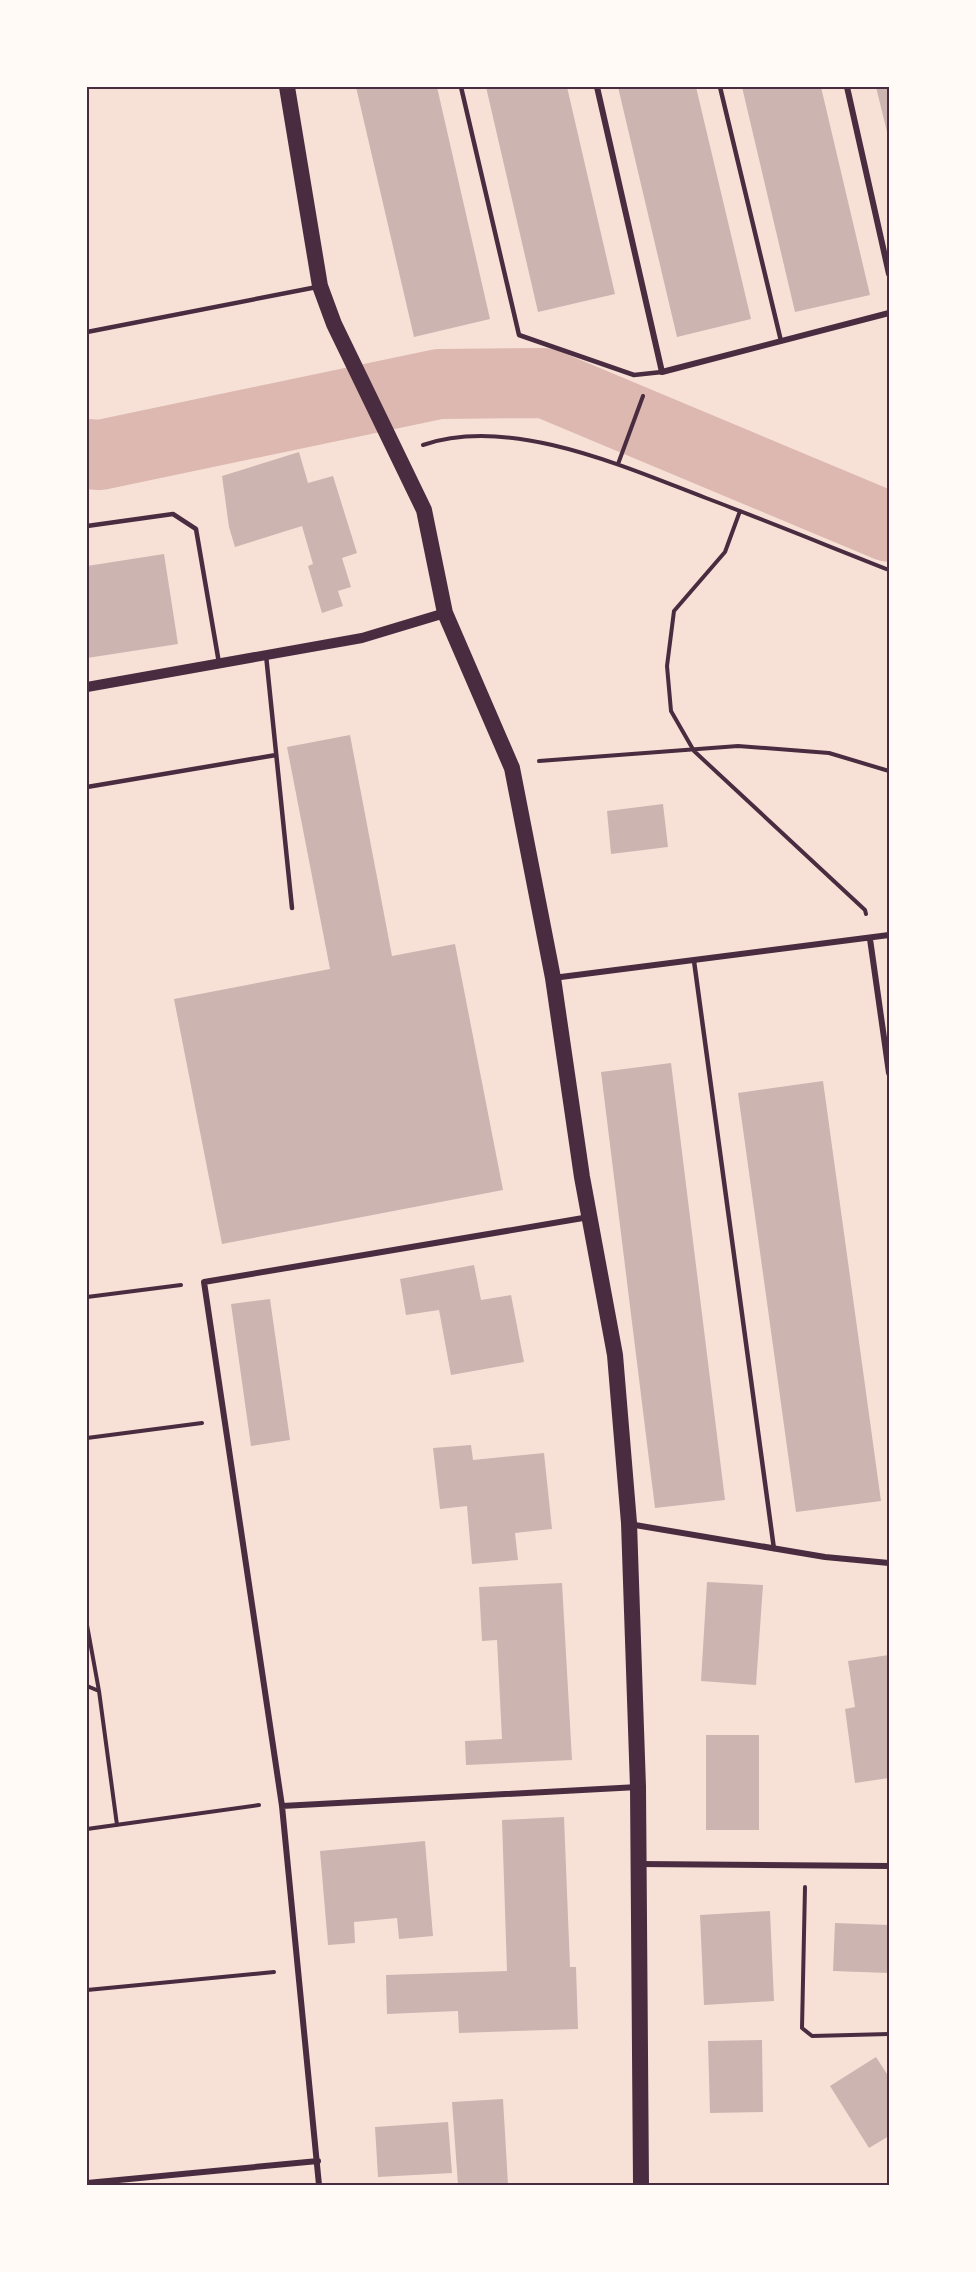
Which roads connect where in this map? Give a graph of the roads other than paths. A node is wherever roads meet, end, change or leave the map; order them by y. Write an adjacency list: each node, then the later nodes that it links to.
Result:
1 (287, 87): 7 (highway)
2 (461, 87): 11 (lane)
3 (597, 87): 11 (street)
4 (720, 87): 10 (lane)
5 (846, 87): 6 (street)
6 (889, 274)
7 (320, 286): 9 (lane); 13 (highway)
8 (889, 313): 10 (street)
9 (87, 332)
10 (781, 341): 11 (street)
11 (662, 372)
12 (87, 526): 15 (lane)
13 (445, 613): 14 (street); 23 (highway)
14 (266, 655): 15 (street); 17 (lane)
15 (219, 663): 16 (street)
16 (87, 687)
17 (276, 755): 18 (lane); 19 (lane)
18 (87, 787)
19 (292, 908)
20 (889, 935): 21 (street)
21 (870, 939): 22 (street); 24 (street)
22 (694, 961): 23 (street); 27 (lane)
23 (553, 978): 25 (highway)
24 (889, 1073)
25 (590, 1216): 26 (highway); 30 (street)
26 (629, 1523): 27 (street); 29 (highway)
27 (774, 1549): 28 (street)
28 (889, 1563)
29 (638, 1786): 30 (street); 31 (highway)
30 (282, 1804): 33 (street)
31 (639, 1864): 32 (street); 36 (highway)
32 (889, 1866)
33 (318, 2161): 34 (street); 35 (street)
34 (87, 2183)
35 (319, 2185)
36 (641, 2185)

